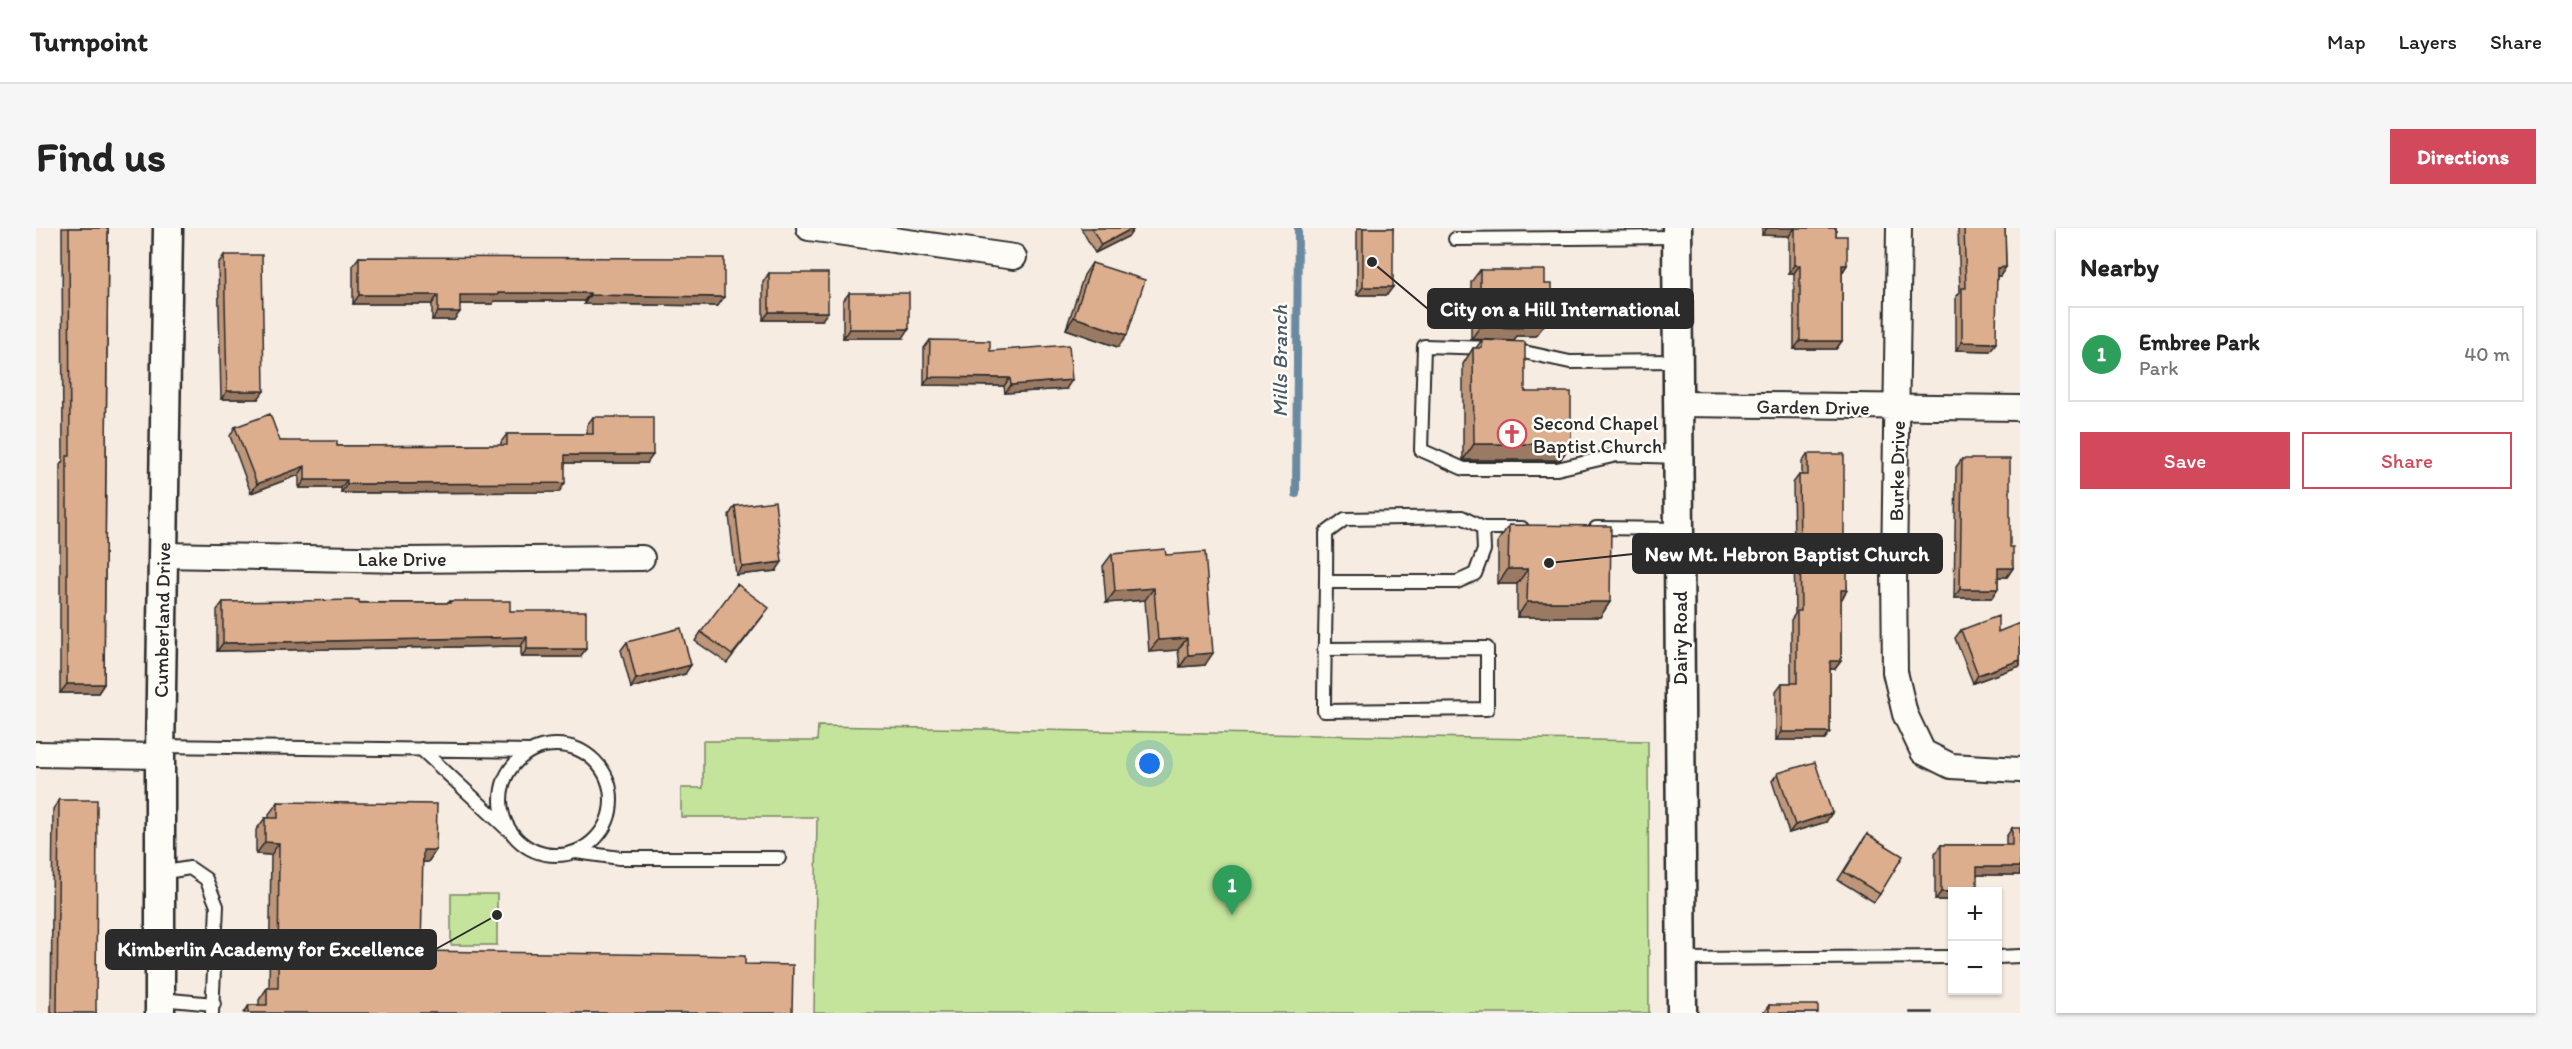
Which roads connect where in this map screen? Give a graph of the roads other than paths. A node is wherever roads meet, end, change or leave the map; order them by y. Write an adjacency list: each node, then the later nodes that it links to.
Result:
1 (168, 228): 16 (street, Cumberland Drive)
2 (809, 228): 6 (street)
3 (1899, 228): 9 (street, Burke Drive)
4 (1677, 233): 5 (lane); 7 (street, Dairy Road)
5 (1455, 239)
6 (1014, 257)
7 (1678, 361): 8 (street, Dairy Road); 11 (lane)
8 (1678, 404): 9 (street, Garden Drive); 11 (street, Dairy Road)
9 (1898, 408): 10 (street, Garden Drive); 24 (street, Burke Drive)
10 (2020, 408)
11 (1679, 457): 15 (street, Dairy Road)
12 (1483, 528): 13 (lane); 18 (lane); 18 (lane)
13 (1540, 528)
14 (1585, 528): 15 (lane)
15 (1679, 529): 32 (street, Dairy Road)
16 (162, 555): 17 (street, Lake Drive); 21 (street, Cumberland Drive)
17 (642, 558)
18 (1326, 582): 19 (lane)
19 (1324, 649): 19 (lane)
20 (421, 750): 21 (lane); 22 (lane); 25 (lane)
21 (160, 751): 23 (street); 28 (street, Cumberland Drive)
22 (530, 751): 25 (lane); 26 (lane)
23 (36, 754)
24 (2020, 770)
25 (510, 831): 26 (lane)
26 (576, 852): 27 (lane)
27 (779, 858)
28 (160, 873): 33 (street, Cumberland Drive); 34 (lane)
29 (2020, 956): 31 (lane)
30 (1948, 957): 32 (lane)
31 (2002, 957)
32 (1682, 959): 35 (street, Dairy Road)
33 (160, 1006): 34 (lane)
34 (213, 1008)
35 (1682, 1013)

